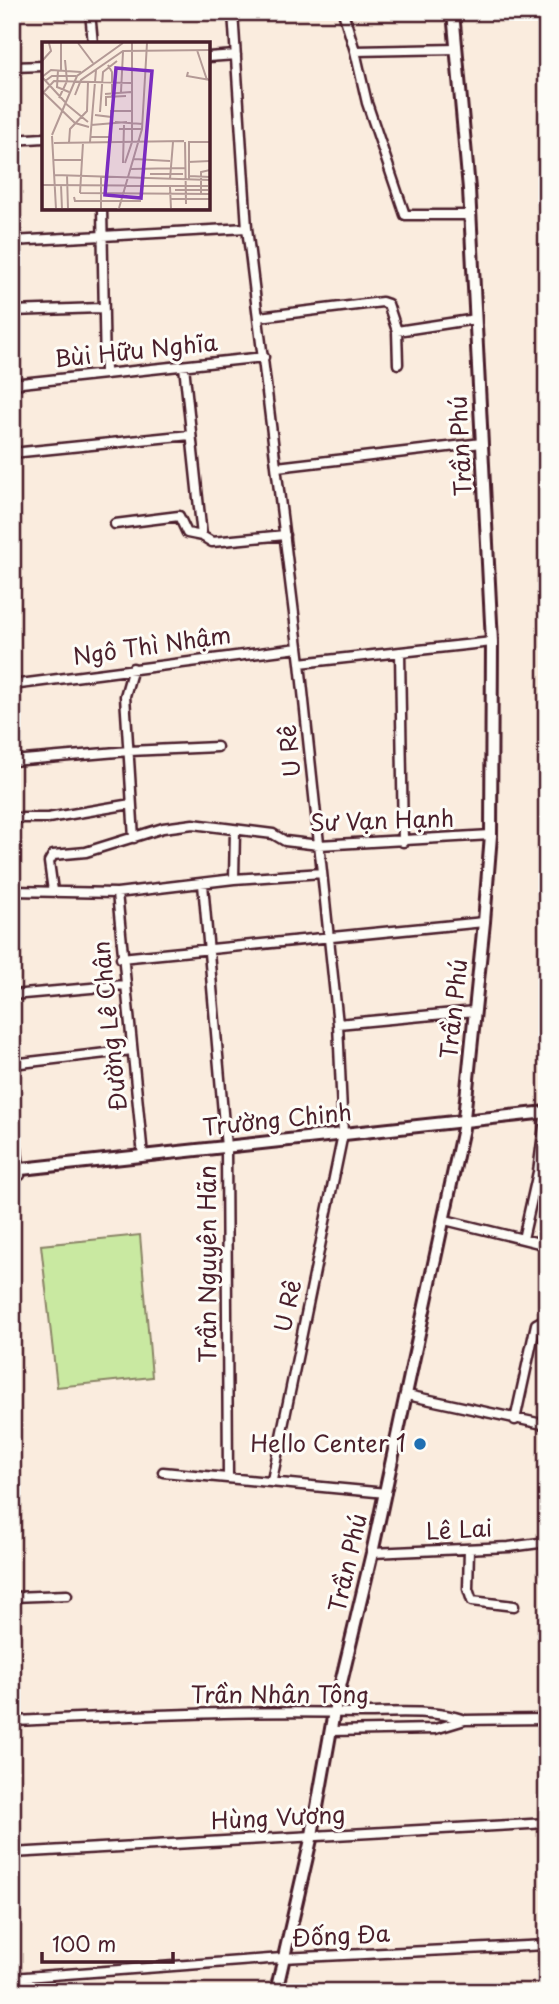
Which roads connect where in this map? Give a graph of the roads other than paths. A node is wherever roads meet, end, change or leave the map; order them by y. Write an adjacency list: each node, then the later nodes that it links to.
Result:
1 (90, 12): 5 (street)
2 (233, 12): 8 (street, U Rê)
3 (343, 12): 7 (street)
4 (453, 12): 6 (street, Trần Phú)
5 (93, 42)
6 (457, 49): 7 (street); 15 (street, Trần Phú)
7 (355, 51): 15 (street)
8 (236, 55): 9 (street); 16 (street, U Rê)
9 (210, 57)
10 (42, 66): 11 (street)
11 (12, 67)
12 (42, 138): 13 (street)
13 (12, 140)
14 (102, 210): 17 (street)
15 (470, 215): 22 (street, Trần Phú)
16 (247, 228): 17 (street); 21 (street, U Rê)
17 (103, 237): 18 (street); 19 (street)
18 (12, 241)
19 (102, 308): 20 (street); 27 (street)
20 (12, 311)
21 (259, 317): 23 (street); 24 (street, U Rê)
22 (476, 319): 23 (street); 30 (street, Trần Phú)
23 (397, 331): 25 (street)
24 (264, 357): 26 (street, Bùi Hữu Nghĩa); 32 (street, U Rê)
25 (398, 364)
26 (184, 366): 27 (street, Bùi Hữu Nghĩa); 29 (street)
27 (105, 374): 28 (street, Bùi Hữu Nghĩa)
28 (12, 384)
29 (190, 435): 31 (street); 35 (street)
30 (482, 443): 32 (street); 36 (street, Trần Phú)
31 (12, 453)
32 (277, 467): 34 (street, U Rê)
33 (115, 524): 35 (street)
34 (285, 535): 35 (street); 37 (street, U Rê)
35 (202, 536)
36 (492, 642): 38 (street); 48 (street, Trần Phú)
37 (298, 648): 39 (street, U Rê); 40 (street, Ngô Thì Nhậm)
38 (400, 652): 39 (street); 50 (street)
39 (300, 663): 51 (street, U Rê)
40 (133, 668): 41 (street, Ngô Thì Nhậm); 43 (street)
41 (12, 685)
42 (217, 747): 43 (street)
43 (130, 751): 44 (street); 45 (street)
44 (12, 761)
45 (131, 804): 46 (street); 49 (street)
46 (12, 818)
47 (235, 830): 49 (street, Sư Vạn Hạnh); 51 (street, Sư Vạn Hạnh); 53 (street)
48 (491, 835): 50 (street, Sư Vạn Hạnh); 58 (street, Trần Phú)
49 (134, 838): 56 (street, Sư Vạn Hạnh)
50 (403, 842): 51 (street, Sư Vạn Hạnh)
51 (319, 845): 52 (street, U Rê)
52 (322, 873): 53 (street); 59 (street, U Rê)
53 (234, 879): 54 (street)
54 (203, 884): 57 (street); 60 (street, Trần Nguyên Hãn)
55 (12, 891): 56 (street)
56 (52, 891): 57 (street)
57 (117, 893): 61 (street, Đường Lê Chân)
58 (484, 922): 59 (street); 64 (street, Trần Phú)
59 (329, 935): 60 (street); 65 (street, U Rê)
60 (208, 949): 61 (street); 72 (street, Trần Nguyên Hãn)
61 (121, 958): 62 (street, Đường Lê Chân)
62 (125, 985): 63 (street); 66 (street, Đường Lê Chân)
63 (12, 995)
64 (475, 1011): 65 (street); 70 (street, Trần Phú)
65 (338, 1024): 71 (street, U Rê)
66 (132, 1050): 67 (street); 73 (street, Đường Lê Chân)
67 (12, 1064)
68 (12, 1108): 74 (street)
69 (546, 1116): 70 (street, Trường Chinh); 75 (street)
70 (464, 1124): 71 (street, Trường Chinh); 76 (street, Trần Phú)
71 (343, 1138): 72 (street, Trường Chinh); 85 (street, U Rê)
72 (226, 1150): 73 (street, Trường Chinh); 74 (street, Trường Chinh); 84 (street, Trần Nguyên Hãn)
73 (143, 1156): 74 (street, Trường Chinh)
74 (16, 1172)
75 (542, 1174): 77 (street)
76 (445, 1220): 77 (street); 80 (street, Trần Phú)
77 (523, 1239): 78 (street)
78 (547, 1245)
79 (547, 1318): 81 (street)
80 (407, 1395): 81 (street); 86 (street, Trần Phú)
81 (515, 1420): 82 (street)
82 (547, 1425)
83 (163, 1472): 84 (street)
84 (228, 1478): 85 (street)
85 (272, 1480): 86 (street)
86 (386, 1493): 89 (street, Trần Phú)
87 (547, 1542): 88 (street, Lê Lai)
88 (469, 1549): 89 (street, Lê Lai); 92 (street)
89 (372, 1553): 93 (street, Trần Phú)
90 (67, 1595): 91 (street)
91 (12, 1597)
92 (514, 1606)
93 (334, 1712): 95 (street, Trần Nhân Tông); 96 (street, Trần Nhân Tông); 97 (street, Trần Phú)
94 (547, 1719): 95 (street, Trần Nhân Tông)
95 (465, 1720): 97 (street)
96 (12, 1721)
97 (330, 1731): 99 (street, Trần Phú)
98 (547, 1823): 99 (street, Hùng Vương)
99 (312, 1835): 100 (street, Hùng Vương); 102 (street, Trần Phú)
100 (12, 1853)
101 (547, 1945): 102 (street, Đống Đa)
102 (282, 1958): 103 (street, Đống Đa); 104 (street, Trần Phú)
103 (12, 1978)
104 (276, 1992)

